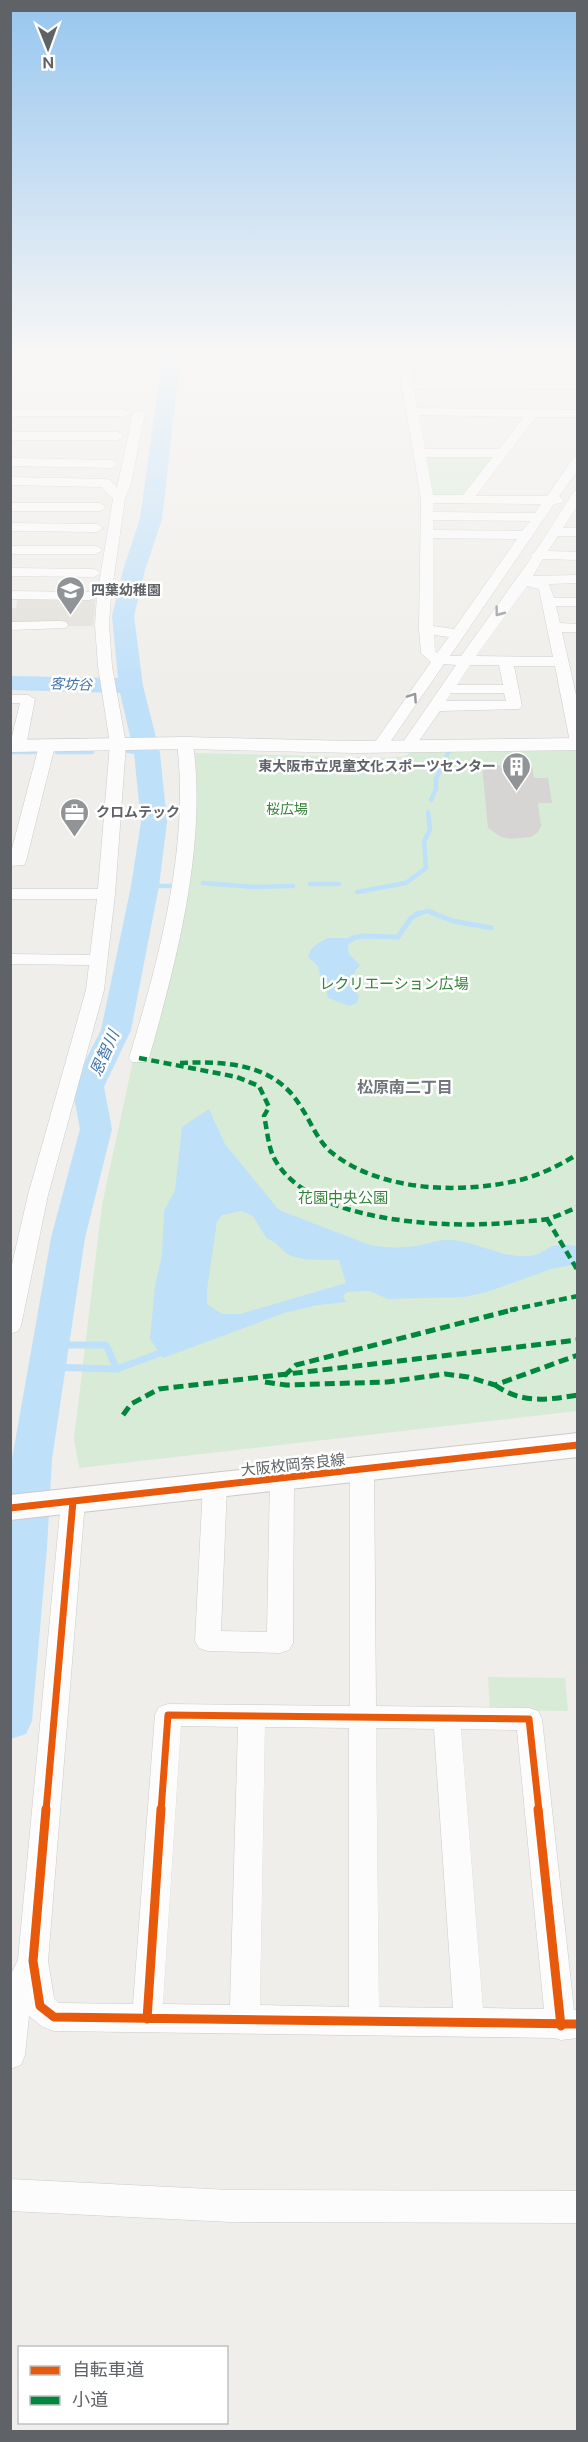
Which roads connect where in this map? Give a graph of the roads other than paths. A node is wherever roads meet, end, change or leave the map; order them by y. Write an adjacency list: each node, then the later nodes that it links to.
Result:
1 (17, 466): 6 (street)
2 (128, 466): 8 (street)
3 (421, 466): 9 (street)
4 (491, 466): 10 (street)
5 (574, 466): 11 (street)
6 (13, 481): 8 (street); 12 (street)
7 (576, 498): 11 (street); 19 (street)
8 (119, 499): 51 (street)
9 (427, 500): 10 (street); 15 (street)
10 (466, 500): 11 (street)
11 (549, 500): 16 (street)
12 (10, 501)
13 (10, 507): 14 (street)
14 (100, 507)
15 (427, 516): 16 (street); 21 (street)
16 (537, 517): 22 (street)
17 (10, 527): 18 (street)
18 (97, 528)
19 (552, 532): 20 (street); 25 (street)
20 (578, 532)
21 (427, 534): 22 (street); 39 (street)
22 (524, 535): 40 (street)
23 (10, 550): 24 (street)
24 (96, 550)
25 (537, 555): 26 (street); 30 (street)
26 (578, 556)
27 (10, 572): 28 (street)
28 (94, 573)
29 (578, 579): 30 (street)
30 (523, 581): 33 (street); 42 (street, one-way to 42)
31 (10, 596): 32 (street)
32 (90, 596)
33 (548, 602): 34 (street); 37 (street)
34 (578, 602)
35 (61, 625): 36 (street)
36 (10, 626)
37 (555, 627): 38 (street); 44 (street)
38 (578, 628)
39 (426, 629): 40 (street); 41 (street)
40 (456, 634): 41 (street)
41 (437, 660): 42 (street); 55 (street, one-way to 41)
42 (464, 662): 43 (street); 45 (street)
43 (506, 662): 44 (street); 46 (street)
44 (562, 662): 50 (street)
45 (447, 689): 46 (street); 48 (street)
46 (511, 689): 48 (street)
47 (10, 699): 53 (street)
48 (436, 706): 52 (street)
49 (181, 743): 51 (street); 55 (street); 61 (street)
50 (578, 743): 52 (street)
51 (121, 744): 54 (street); 58 (street)
52 (409, 745): 55 (street)
53 (14, 746): 54 (street)
54 (47, 746): 56 (street)
55 (381, 746)
56 (10, 861)
57 (10, 894): 58 (street)
58 (106, 894): 60 (street)
59 (10, 959): 60 (street)
60 (98, 960): 62 (street)
61 (140, 1058)
62 (10, 1326)
63 (578, 1445): 64 (main road, 大阪枚岡奈良線)
64 (362, 1469): 65 (main road, 大阪枚岡奈良線); 70 (street)
65 (282, 1478): 66 (main road, 大阪枚岡奈良線); 66 (street)
66 (215, 1485): 67 (main road, 大阪枚岡奈良線)
67 (65, 1502): 68 (main road, 大阪枚岡奈良線); 72 (street)
68 (10, 1508)
69 (252, 1716): 70 (street); 73 (street); 74 (street)
70 (363, 1716): 71 (street); 75 (street)
71 (447, 1718): 76 (street); 77 (street)
72 (33, 1961): 73 (street); 78 (street)
73 (147, 2019): 74 (street)
74 (245, 2020): 75 (street)
75 (364, 2022): 76 (street)
76 (469, 2024): 77 (street)
77 (569, 2025)
78 (10, 2055)
79 (10, 2195): 80 (street)
80 (578, 2206)

